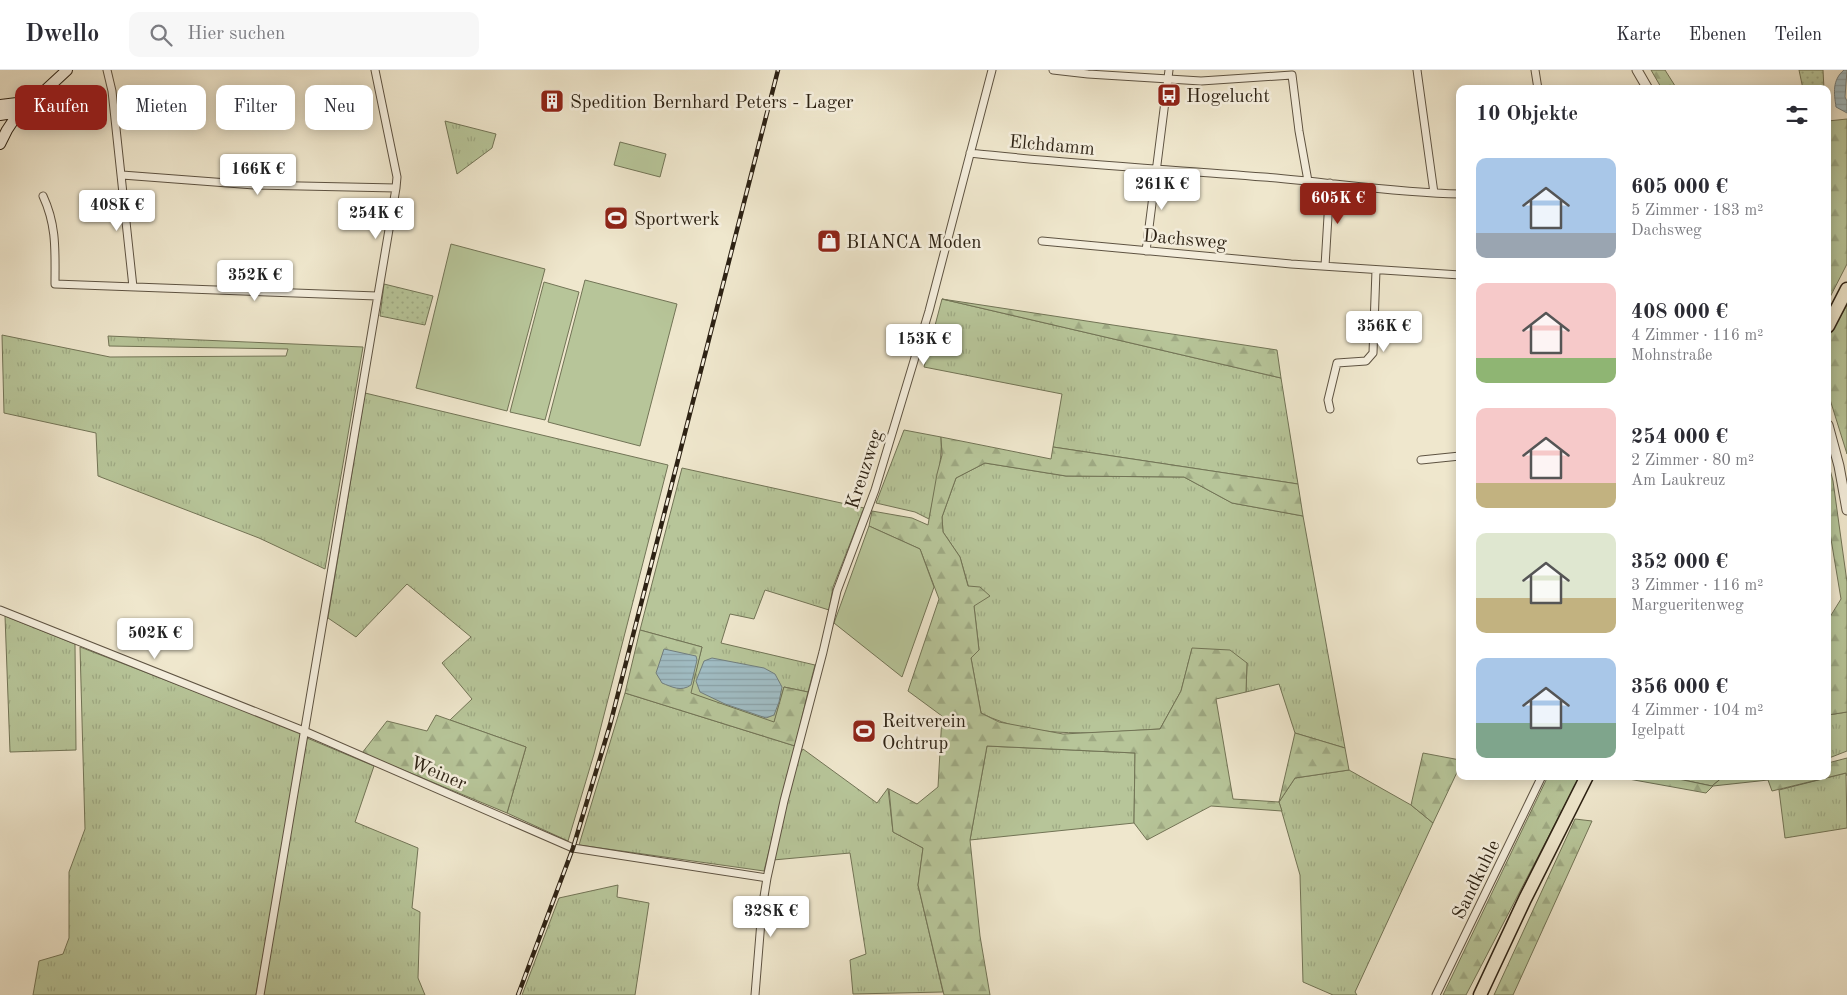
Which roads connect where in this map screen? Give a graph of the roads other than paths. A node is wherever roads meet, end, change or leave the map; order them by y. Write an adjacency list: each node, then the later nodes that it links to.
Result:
1 (68, 70): 13 (main road)
2 (107, 70): 24 (street)
3 (375, 70): 27 (street)
4 (992, 70): 22 (street, Kreuzweg)
5 (1053, 70): 10 (street)
6 (1169, 70): 12 (street)
7 (1417, 70): 28 (street)
8 (1535, 70): 14 (street)
9 (1637, 70): 15 (street)
10 (1088, 72): 12 (street)
11 (1284, 72): 12 (street); 25 (street)
12 (1167, 79): 23 (street)
13 (51, 85)
14 (1537, 85)
15 (1646, 85)
16 (15, 104): 17 (main road)
17 (0, 105)
18 (15, 113): 19 (main road)
19 (0, 115)
20 (15, 118): 21 (main road)
21 (0, 144)
22 (970, 153): 23 (street, Elchdamm); 49 (street, Kreuzweg)
23 (1156, 168): 25 (street, Elchdamm); 32 (street)
24 (122, 175): 27 (street); 36 (street)
25 (1308, 180): 26 (street, Elchdamm)
26 (1330, 182): 28 (street, Elchdamm); 33 (street)
27 (396, 188): 38 (street)
28 (1434, 193): 29 (street, Elchdamm)
29 (1456, 194)
30 (43, 196): 36 (street)
31 (1042, 241): 32 (street, Dachsweg)
32 (1146, 251): 33 (street, Dachsweg)
33 (1325, 266): 34 (street, Dachsweg)
34 (1376, 270): 35 (street, Dachsweg); 40 (street)
35 (1456, 275)
36 (134, 286): 38 (street)
37 (1847, 289): 39 (highway)
38 (377, 296): 46 (street)
39 (1831, 320)
40 (1330, 409)
41 (1831, 436): 44 (street)
42 (1456, 456): 43 (street)
43 (1421, 460)
44 (1847, 510)
45 (0, 610): 46 (street, Weiner)
46 (304, 731): 49 (street, Weiner); 50 (street)
47 (1540, 780): 52 (street, Sandkuhle)
48 (1586, 780): 53 (highway)
49 (767, 878): 51 (street)
50 (260, 995)
51 (755, 995)
52 (1436, 995)
53 (1480, 995)

